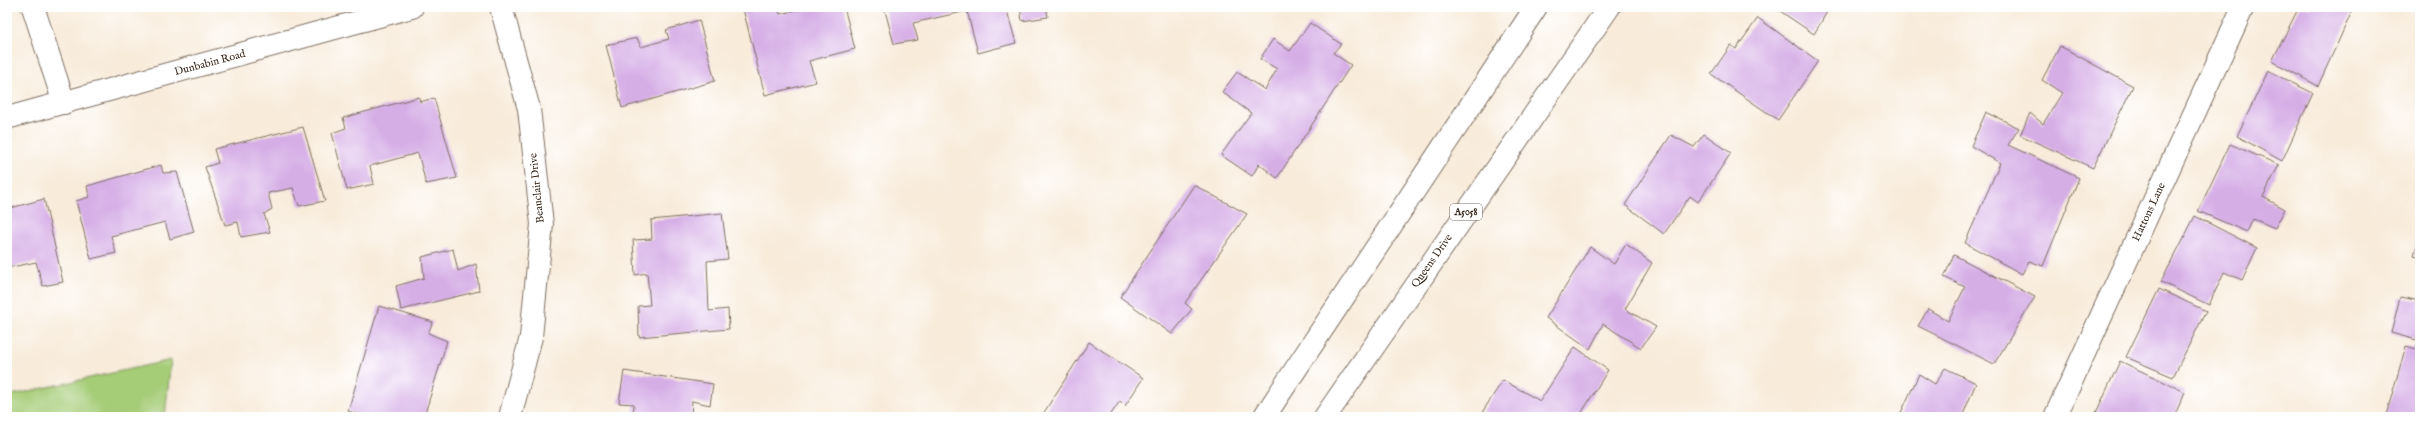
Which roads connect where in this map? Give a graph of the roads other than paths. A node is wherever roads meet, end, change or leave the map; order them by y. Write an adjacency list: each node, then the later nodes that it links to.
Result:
1 (33, 7): 7 (main road)
2 (412, 7): 7 (main road, Dunbabin Road)
3 (501, 7): 9 (main road, Beauclair Drive)
4 (1536, 7): 10 (main road)
5 (1609, 7): 11 (main road, Queens Drive / A5058)
6 (2243, 7): 12 (main road, Hattons Lane)
7 (64, 103): 8 (main road, Dunbabin Road)
8 (7, 118)
9 (510, 417)
10 (1264, 417)
11 (1325, 417)
12 (2055, 417)

